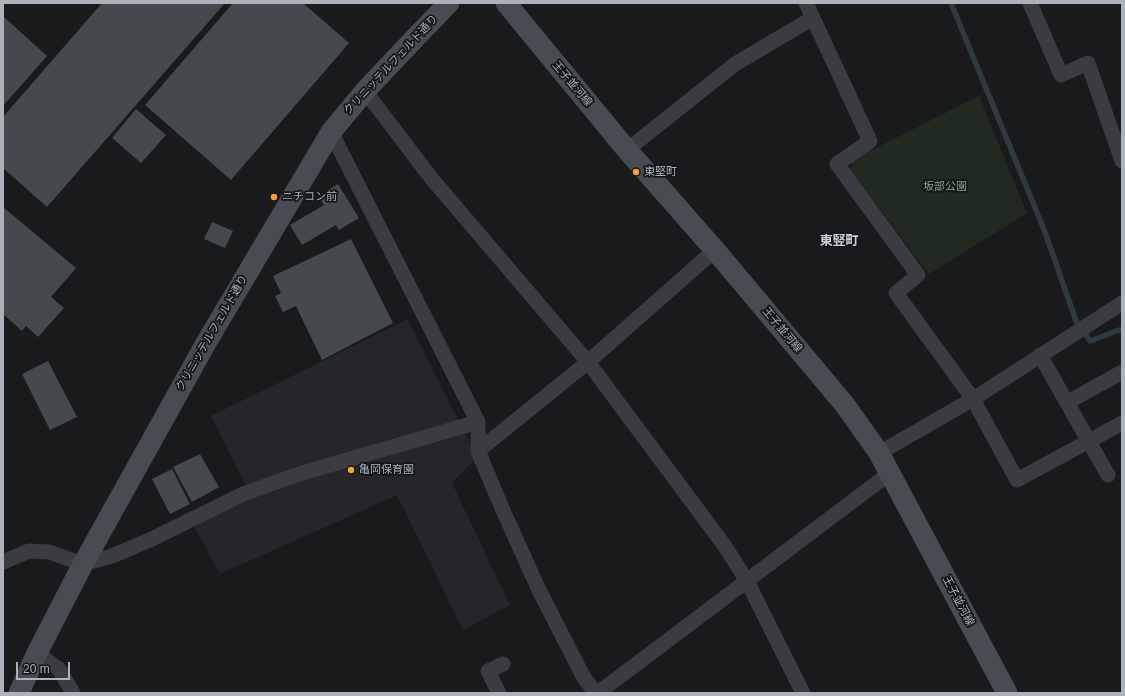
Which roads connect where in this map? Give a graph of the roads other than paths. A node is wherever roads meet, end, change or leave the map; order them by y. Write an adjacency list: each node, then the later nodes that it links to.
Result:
1 (449, 3): 6 (main road, クリニッテルフェルド通り)
2 (506, 3): 8 (main road, 王子並河線)
3 (806, 3): 5 (street)
4 (1030, 3): 9 (street)
5 (813, 18): 8 (street); 15 (street)
6 (365, 91): 7 (main road, クリニッテルフェルド通り); 13 (street)
7 (331, 132): 17 (street); 25 (main road, クリニッテルフェルド通り)
8 (627, 150): 10 (main road, 王子並河線)
9 (1122, 161)
10 (715, 250): 13 (street); 21 (main road, 王子並河線)
11 (1122, 302): 12 (street)
12 (1040, 355): 15 (street); 16 (street)
13 (588, 362): 20 (street); 26 (street)
14 (1122, 372): 16 (street)
15 (973, 399): 19 (street); 21 (street)
16 (1068, 402): 19 (street)
17 (478, 422): 20 (street); 25 (street)
18 (1122, 422): 19 (street)
19 (1088, 440): 23 (street)
20 (478, 451): 32 (street)
21 (879, 453): 22 (main road, 王子並河線)
22 (890, 474): 26 (street); 34 (main road, 王子並河線)
23 (1108, 475)
24 (3, 562): 25 (street)
25 (83, 564): 27 (main road, クリニッテルフェルド通り)
26 (747, 581): 32 (street); 33 (street)
27 (37, 654): 29 (main road, クリニッテルフェルド通り); 30 (street)
28 (503, 664): 31 (street)
29 (19, 693)
30 (73, 693)
31 (499, 693)
32 (597, 693)
33 (803, 693)
34 (1008, 693)

